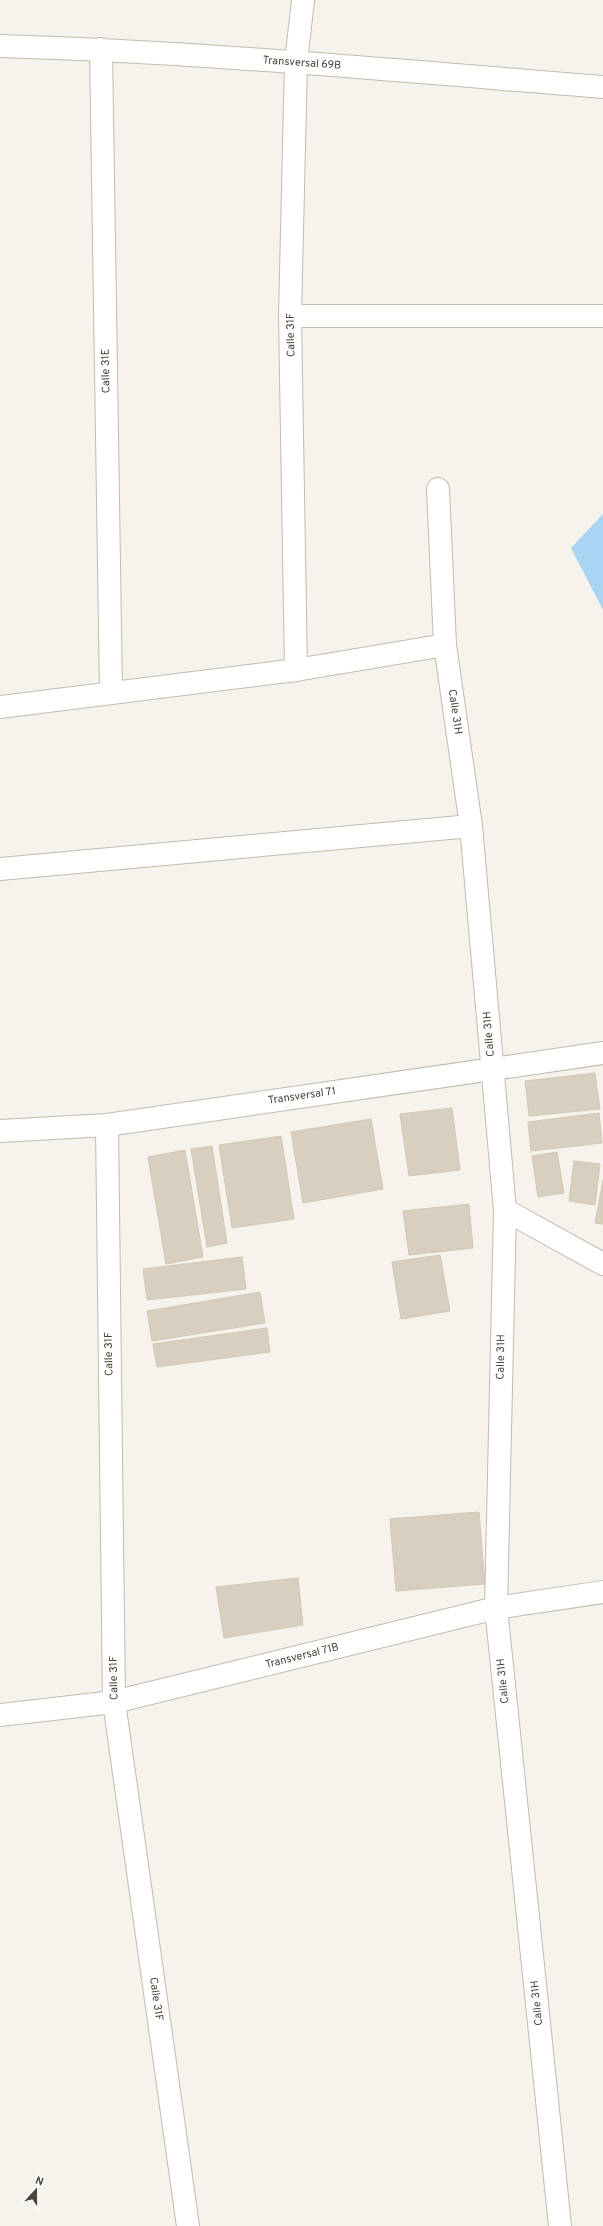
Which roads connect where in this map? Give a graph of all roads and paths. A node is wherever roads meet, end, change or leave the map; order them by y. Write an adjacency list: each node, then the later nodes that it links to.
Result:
1 (303, 0): 4 (street, Calle 31F)
2 (0, 46): 3 (street, Transversal 69B)
3 (101, 49): 4 (street, Transversal 69B); 11 (street, Calle 31E)
4 (296, 62): 5 (street, Transversal 69B); 6 (street, Calle 31F)
5 (603, 87)
6 (290, 316): 7 (street); 10 (street, Calle 31F)
7 (603, 316)
8 (438, 489): 9 (street, Calle 31H)
9 (445, 645): 10 (street); 13 (street, Calle 31H)
10 (296, 670): 11 (street)
11 (111, 693): 12 (street)
12 (0, 708)
13 (471, 826): 14 (street); 16 (street, Calle 31H)
14 (0, 869)
15 (603, 1053): 16 (street, Transversal 71)
16 (492, 1069): 17 (street, Transversal 71); 19 (street, Calle 31H)
17 (106, 1125): 18 (street, Transversal 71); 23 (street, Calle 31F)
18 (0, 1131)
19 (505, 1210): 20 (street); 22 (street, Calle 31H)
20 (603, 1264)
21 (603, 1592): 22 (street, Transversal 71B)
22 (496, 1608): 23 (street, Transversal 71B); 26 (street, Calle 31H)
23 (114, 1702): 24 (street, Transversal 71B); 25 (street, Calle 31F)
24 (0, 1716)
25 (188, 2226)
26 (560, 2226)

